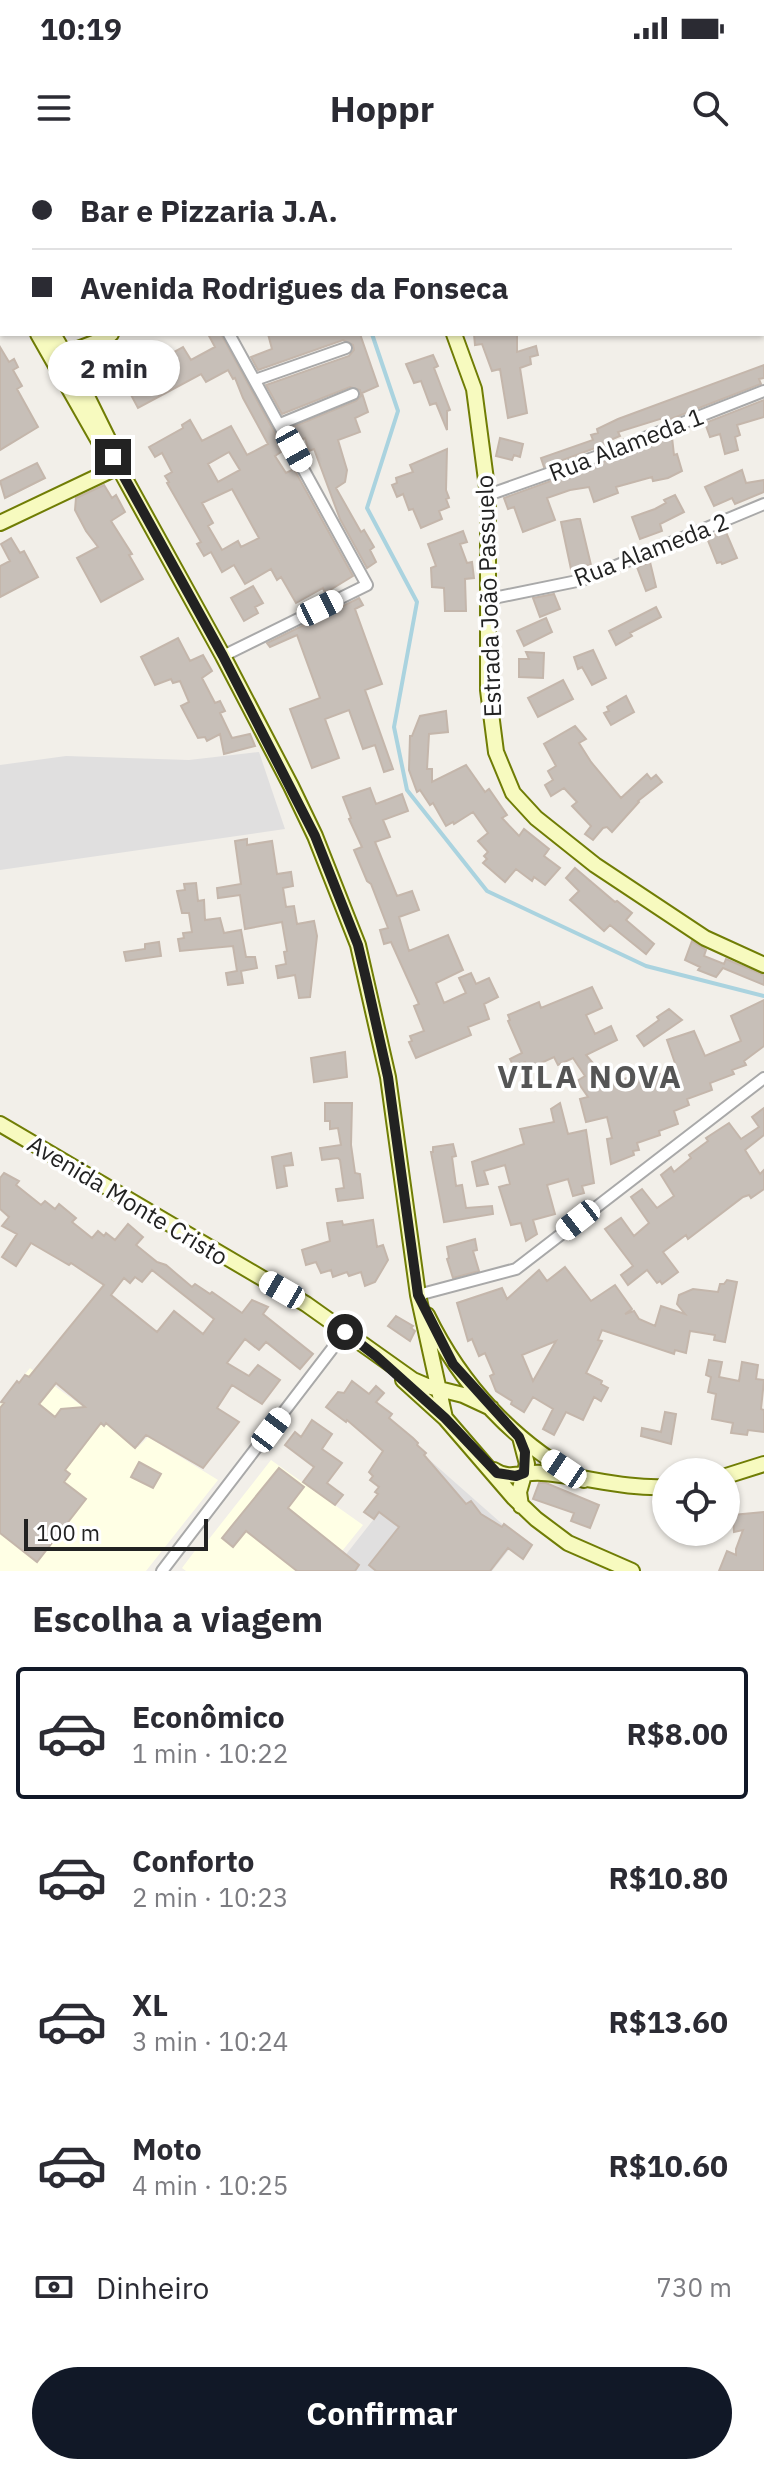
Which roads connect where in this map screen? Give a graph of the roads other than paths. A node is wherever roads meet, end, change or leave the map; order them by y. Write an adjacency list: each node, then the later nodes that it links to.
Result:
1 (40, 336): 7 (main road)
2 (53, 336): 7 (main road)
3 (230, 336): 9 (street)
4 (455, 336): 15 (main road, Estrada João Passuelo)
5 (105, 338): 7 (main road); 8 (main road); 10 (main road)
6 (346, 348): 9 (street)
7 (58, 356): 8 (main road)
8 (67, 372): 10 (main road); 14 (main road)
9 (255, 380): 13 (street)
10 (84, 391): 14 (main road)
11 (764, 391): 15 (street, Rua Alameda 1)
12 (353, 394): 13 (street)
13 (280, 424): 19 (street)
14 (116, 462): 17 (main road); 19 (main road)
15 (488, 495): 18 (main road, Estrada João Passuelo)
16 (764, 504): 18 (street, Rua Alameda 2)
17 (0, 523)
18 (489, 599): 20 (main road, Estrada João Passuelo)
19 (223, 656): 23 (main road)
20 (764, 965)
21 (764, 1078): 23 (street)
22 (0, 1124): 24 (main road, Avenida Monte Cristo)
23 (418, 1295): 26 (main road); 27 (main road)
24 (345, 1332): 25 (main road, Avenida Monte Cristo); 37 (street)
25 (376, 1356): 26 (main road, Avenida Monte Cristo); 28 (main road, Avenida Monte Cristo)
26 (438, 1389): 27 (main road, Avenida Monte Cristo); 28 (main road)
27 (491, 1408): 29 (main road)
28 (445, 1418): 31 (main road, Avenida Monte Cristo)
29 (519, 1437): 33 (main road); 34 (main road)
30 (764, 1464): 32 (main road)
31 (488, 1466): 33 (main road); 36 (main road, Avenida Monte Cristo)
32 (740, 1472)
33 (524, 1473): 34 (main road); 36 (main road)
34 (584, 1480): 35 (main road)
35 (652, 1488)
36 (521, 1506): 38 (main road, Avenida Monte Cristo)
37 (162, 1571)
38 (632, 1571)

